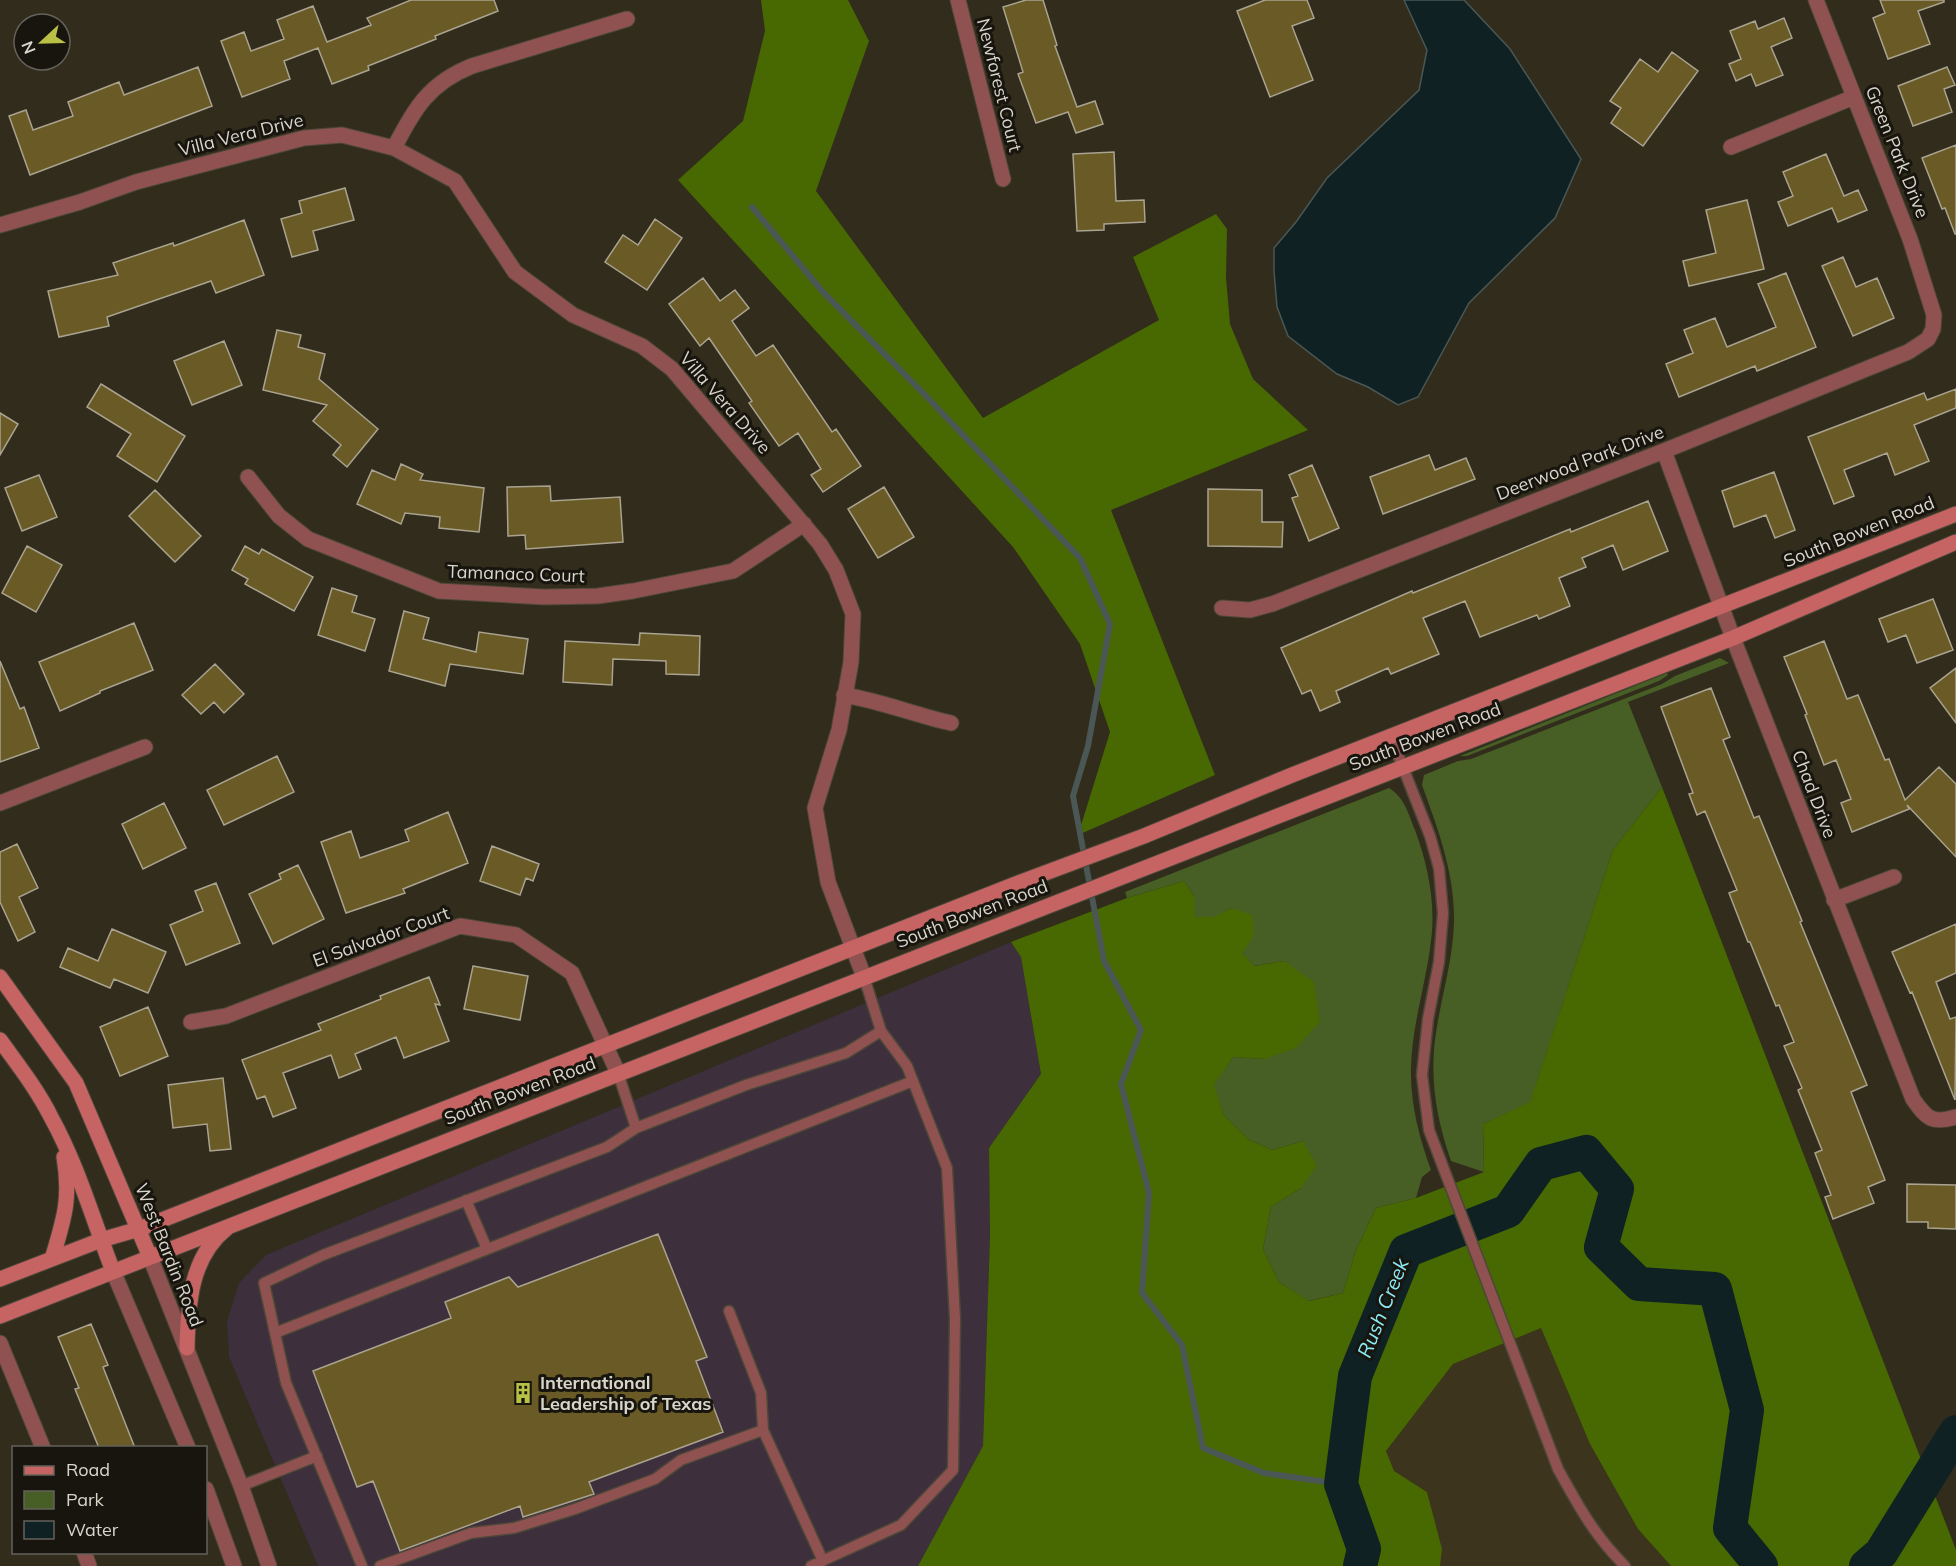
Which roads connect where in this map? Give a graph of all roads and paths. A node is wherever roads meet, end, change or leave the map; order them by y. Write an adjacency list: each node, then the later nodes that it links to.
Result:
1 (958, 0): 7 (street, Newforest Court)
2 (1816, 0): 4 (street, Green Park Drive)
3 (627, 19): 6 (street)
4 (1854, 97): 5 (street); 9 (street, Green Park Drive)
5 (1731, 147)
6 (394, 148): 8 (street, Villa Vera Drive); 13 (street, Villa Vera Drive)
7 (1003, 179)
8 (0, 225)
9 (1934, 321): 10 (street, Deerwood Park Drive)
10 (1664, 451): 15 (street, Chad Drive); 16 (street, Deerwood Park Drive)
11 (248, 477): 13 (street, Tamanaco Court)
12 (1956, 514): 15 (main road, South Bowen Road)
13 (804, 524): 18 (street, Villa Vera Drive)
14 (1955, 544): 17 (main road, South Bowen Road)
15 (1723, 607): 17 (street, Chad Drive); 20 (main road, South Bowen Road)
16 (1222, 608)
17 (1733, 638): 22 (main road, South Bowen Road); 25 (street, Chad Drive)
18 (844, 695): 19 (street); 26 (street, Villa Vera Drive)
19 (951, 723)
20 (1391, 736): 22 (lane); 26 (main road, South Bowen Road)
21 (145, 747): 23 (street)
22 (1402, 766): 28 (main road, South Bowen Road); 64 (lane)
23 (0, 803)
24 (1894, 877): 25 (street)
25 (1834, 900): 35 (street, Chad Drive)
26 (852, 948): 28 (street, Villa Vera Drive); 32 (main road, South Bowen Road)
27 (0, 977): 40 (main road, West Bardin Road)
28 (864, 977): 30 (lane); 33 (main road, South Bowen Road)
29 (191, 1022): 32 (street, El Salvador Court)
30 (881, 1031): 34 (lane); 36 (lane)
31 (0, 1040): 37 (main road)
32 (606, 1045): 33 (street, El Salvador Court); 40 (main road, South Bowen Road)
33 (618, 1073): 36 (lane); 39 (main road, South Bowen Road)
34 (913, 1081): 42 (lane); 58 (lane)
35 (1956, 1117)
36 (636, 1128): 38 (lane)
37 (61, 1136): 41 (main road); 44 (main road)
38 (465, 1200): 42 (lane); 49 (lane)
39 (232, 1225): 43 (main road, South Bowen Road); 51 (main road)
40 (139, 1228): 41 (main road, South Bowen Road); 43 (main road, West Bardin Road)
41 (101, 1240): 44 (main road, South Bowen Road); 45 (main road)
42 (487, 1249): 49 (lane)
43 (150, 1257): 45 (main road, South Bowen Road); 51 (street, West Bardin Road)
44 (52, 1259): 46 (main road, South Bowen Road)
45 (113, 1271): 48 (main road, South Bowen Road); 54 (street)
46 (0, 1279)
47 (729, 1311): 52 (lane)
48 (0, 1316)
49 (275, 1333): 55 (lane)
50 (0, 1343): 53 (street)
51 (187, 1348): 56 (street, West Bardin Road)
52 (763, 1430): 58 (lane); 62 (lane)
53 (42, 1446)
54 (187, 1446)
55 (317, 1456): 56 (lane); 61 (lane)
56 (241, 1486): 60 (street, West Bardin Road)
57 (207, 1493): 59 (street)
58 (823, 1561): 63 (lane)
59 (234, 1566)
60 (269, 1566)
61 (362, 1566)
62 (380, 1566)
63 (811, 1566)
64 (1625, 1566)

